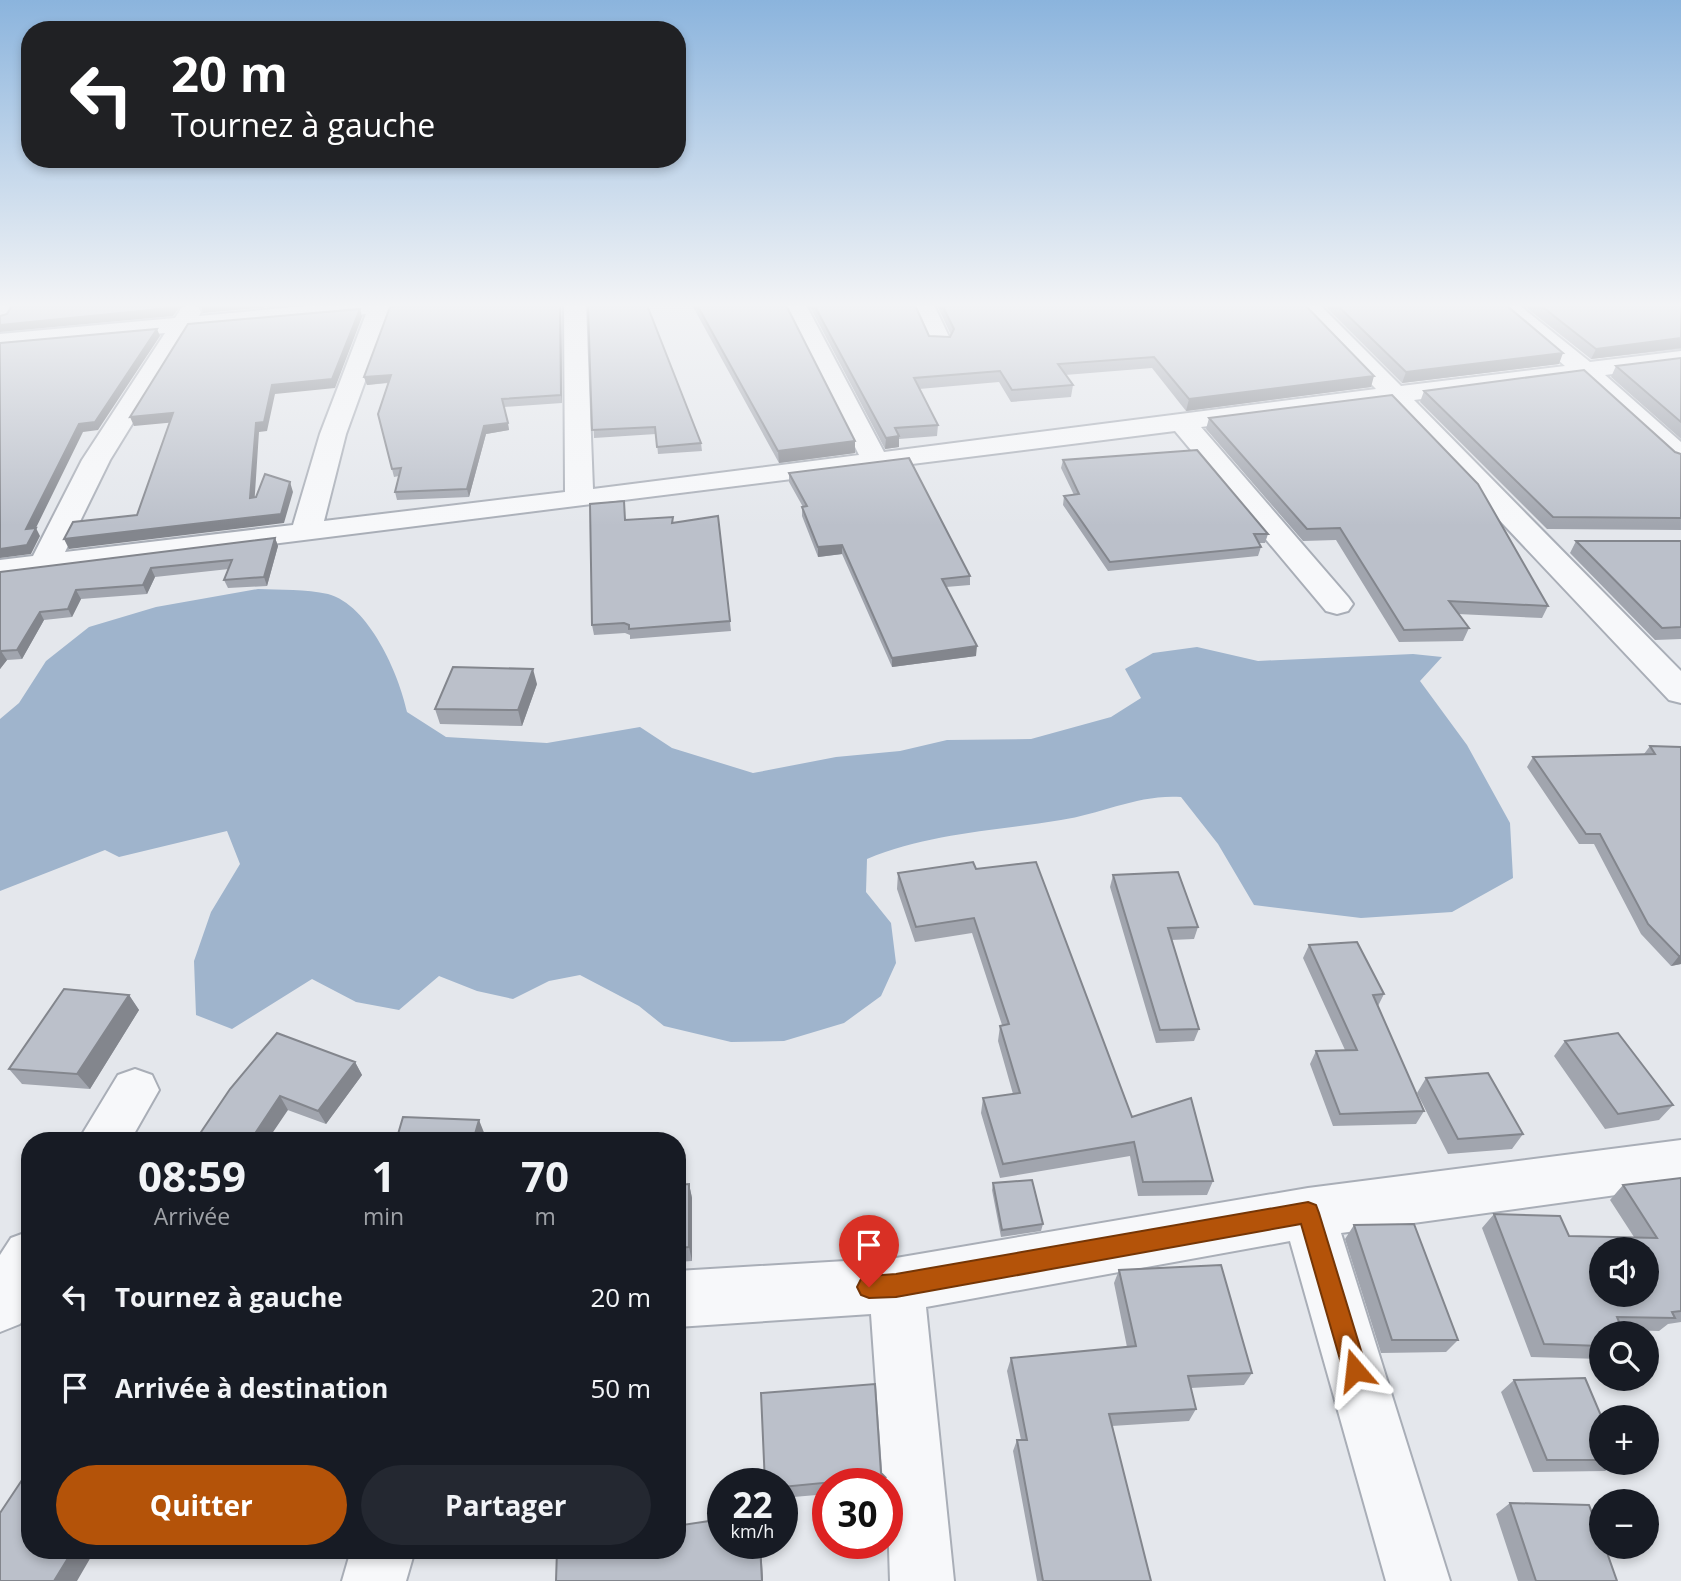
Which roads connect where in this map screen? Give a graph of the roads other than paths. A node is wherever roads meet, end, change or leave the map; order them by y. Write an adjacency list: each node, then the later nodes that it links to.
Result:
1 (148, 379): 16 (street)
2 (355, 379): 13 (street)
3 (577, 379): 12 (street)
4 (833, 379): 11 (street)
5 (1378, 379): 8 (street)
6 (1515, 379): 8 (street)
7 (1595, 379): 10 (street)
8 (1393, 394): 9 (street); 14 (street)
9 (1181, 421): 11 (street); 18 (street)
10 (1681, 456)
11 (875, 460): 12 (street)
12 (579, 499): 13 (street)
13 (306, 532): 16 (street)
14 (1538, 541): 15 (street); 19 (street)
15 (1577, 541)
16 (44, 564): 17 (street)
17 (0, 569)
18 (1337, 604)
19 (1681, 692)
20 (135, 1090): 21 (street)
21 (109, 1132)
22 (1681, 1163): 23 (street)
23 (1308, 1213): 25 (street); 31 (street)
24 (21, 1271): 27 (street)
25 (896, 1285): 26 (street); 30 (street)
26 (686, 1298)
27 (0, 1304)
28 (380, 1559): 29 (street)
29 (374, 1581)
30 (922, 1581)
31 (1418, 1581)

